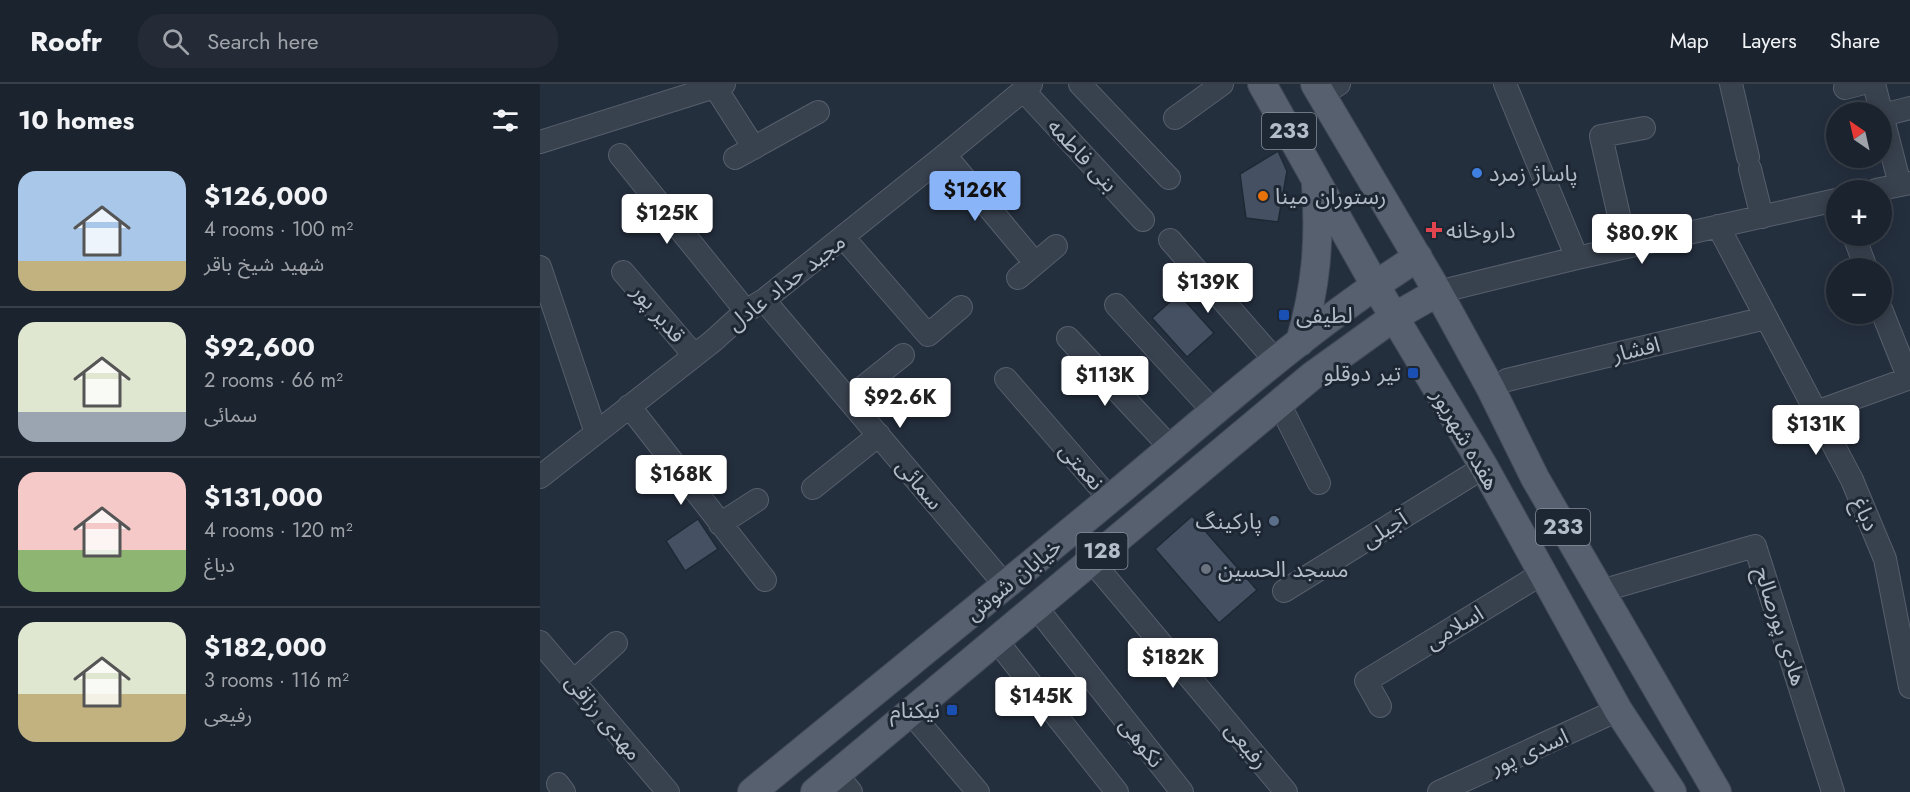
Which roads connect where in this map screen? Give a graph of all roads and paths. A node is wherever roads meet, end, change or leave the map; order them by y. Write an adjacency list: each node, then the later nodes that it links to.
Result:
1 (1080, 84): 21 (street)
2 (1222, 84): 14 (street)
3 (1262, 84): 20 (main road, هفده شهریور / 233)
4 (1505, 84): 32 (street)
5 (1731, 84): 24 (street)
6 (1874, 84): 10 (street)
7 (719, 85): 12 (street); 16 (street)
8 (1027, 87): 19 (street, مجید حداد عادل); 25 (street, بنی فاطمه)
9 (1325, 88): 31 (main road, هفده شهریور / 233)
10 (1879, 102)
11 (1910, 108): 13 (street)
12 (818, 112)
13 (1892, 113)
14 (1175, 118)
15 (1644, 128): 30 (street)
16 (540, 142)
17 (1892, 143): 22 (street)
18 (620, 155): 39 (street, سمائی)
19 (945, 155): 27 (street, مجید حداد عادل); 29 (street)
20 (1315, 177): 35 (main road, هفده شهریور / 233); 45 (main road)
21 (1168, 178)
22 (1905, 184)
23 (1826, 202): 24 (street)
24 (1762, 217): 26 (street)
25 (1143, 220)
26 (1718, 226): 30 (street); 42 (street, دباغ)
27 (843, 237): 39 (street, مجید حداد عادل); 40 (street)
28 (1170, 240): 48 (street)
29 (1056, 246)
30 (1626, 248): 32 (street)
31 (1418, 257): 35 (main road, خیابان شوش); 36 (main road, هفده شهریور / 233)
32 (1577, 258): 36 (street)
33 (540, 267): 37 (street)
34 (623, 272): 46 (street, قدیر پور)
35 (1375, 285): 41 (main road, هفده شهریور); 45 (main road, خیابان شوش / 128)
36 (1438, 292): 41 (main road, خیابان شوش); 72 (main road, هفده شهریور / 233)
37 (545, 302): 57 (street)
38 (1116, 305): 55 (street)
39 (755, 306): 46 (street, مجید حداد عادل); 52 (street, سمائی)
40 (961, 307)
41 (1394, 317): 53 (main road, خیابان شوش / 128); 60 (main road, هفده شهریور / 233)
42 (1766, 318): 51 (street, افشار); 56 (street, دباغ)
43 (1887, 324): 50 (street)
44 (1068, 338): 59 (street)
45 (1300, 342): 48 (main road, خیابان شوش / 128)
46 (694, 355): 54 (street, مجید حداد عادل)
47 (903, 355): 52 (street)
48 (1276, 361): 55 (main road, خیابان شوش / 128)
49 (1006, 379): 64 (street, نعمتی)
50 (1909, 379): 56 (street)
51 (1507, 380)
52 (848, 399): 58 (street, سمائی)
53 (1279, 403): 62 (street); 67 (main road, خیابان شوش / 128)
54 (629, 406): 57 (street, مجید حداد عادل); 66 (street)
55 (1214, 412): 59 (main road, خیابان شوش / 128)
56 (1816, 412): 78 (street, دباغ)
57 (596, 433): 61 (street, مجید حداد عادل)
58 (879, 435): 63 (street); 70 (street, سمائی)
59 (1171, 448): 64 (main road, خیابان شوش / 128)
60 (1484, 467): 68 (main road, هفده شهریور / 233); 71 (street, آجیلی)
61 (540, 477)
62 (1319, 483)
63 (813, 488)
64 (1110, 499): 70 (main road, خیابان شوش / 128)
65 (757, 500): 66 (street)
66 (720, 524): 69 (street)
67 (1091, 560): 73 (main road, خیابان شوش / 128); 88 (street, رفیعی)
68 (1543, 573): 79 (street, اسلامی); 80 (main road, هفده شهریور / 233)
69 (765, 580)
70 (1006, 585): 84 (main road, خیابان شوش / 128)
71 (1284, 591)
72 (1601, 591): 91 (main road, هفده شهریور / 233); 92 (street, هادی پورصالح)
73 (1036, 607): 74 (main road, خیابان شوش / 128); 87 (street, نکوهی)
74 (996, 640): 81 (main road, خیابان شوش / 128); 86 (street)
75 (540, 642): 77 (street, مهدی رزاقی)
76 (616, 643): 77 (street)
77 (574, 681): 83 (street, مهدی رزاقی)
78 (1910, 687)
79 (1380, 706)
80 (1618, 710): 89 (street, اسدی پور); 90 (main road, هفده شهریور / 233)
81 (910, 712): 82 (main road, خیابان شوش / 128); 85 (street)
82 (834, 786)
83 (668, 792)
84 (752, 792)
85 (978, 792)
86 (1117, 792)
87 (1182, 792)
88 (1286, 792)
89 (1439, 792)
90 (1672, 792)
91 (1717, 792)
92 (1833, 792)

